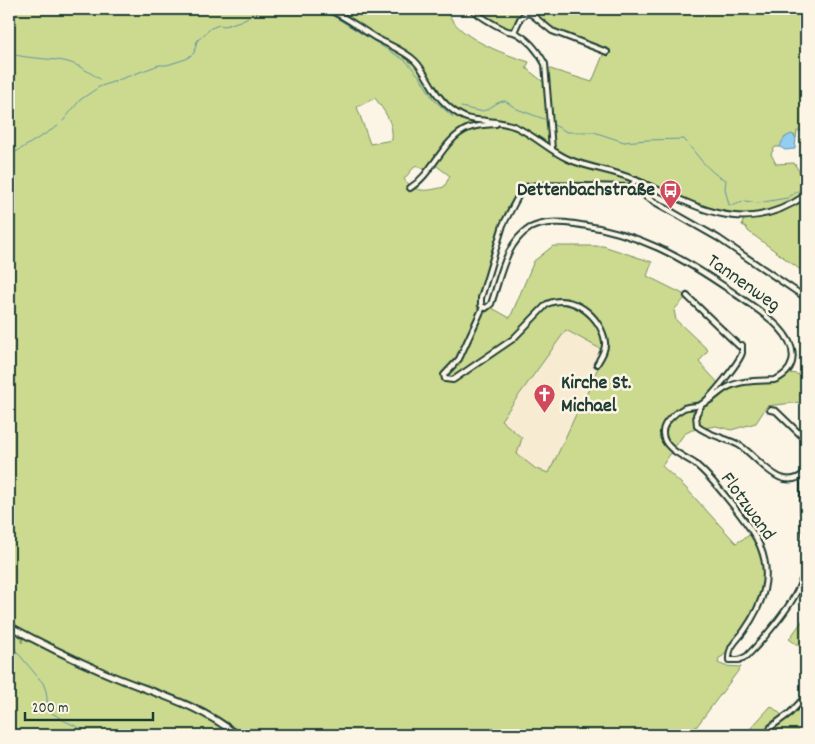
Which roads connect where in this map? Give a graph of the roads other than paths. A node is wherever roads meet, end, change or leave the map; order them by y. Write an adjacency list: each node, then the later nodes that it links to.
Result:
1 (327, 9): 5 (street)
2 (471, 9): 3 (street)
3 (514, 32): 4 (street); 6 (street)
4 (607, 52)
5 (501, 123): 6 (street); 9 (street)
6 (552, 149): 7 (street)
7 (636, 180): 8 (street); 13 (street)
8 (643, 183): 10 (street); 12 (street)
9 (410, 188)
10 (806, 195)
11 (687, 296): 15 (street)
12 (806, 298)
13 (483, 307): 14 (street); 15 (street, Tannenweg)
14 (597, 364)
15 (702, 404): 18 (street); 20 (street, Flotzwand)
16 (770, 410): 17 (street)
17 (806, 440)
18 (805, 474): 19 (street)
19 (806, 544)
20 (806, 557)
21 (9, 626): 23 (street)
22 (806, 696): 24 (street)
23 (237, 735)
24 (768, 735)

